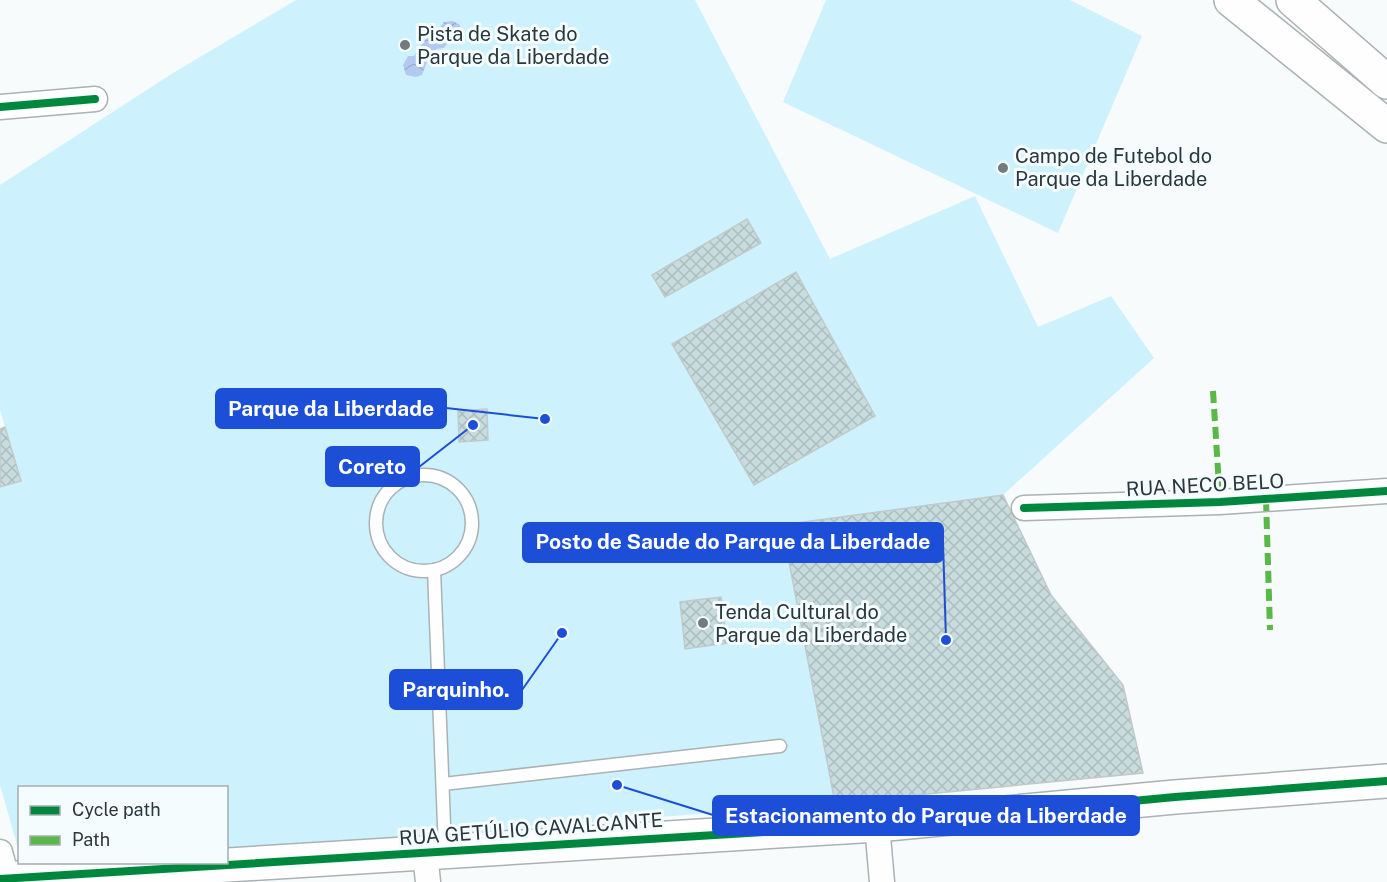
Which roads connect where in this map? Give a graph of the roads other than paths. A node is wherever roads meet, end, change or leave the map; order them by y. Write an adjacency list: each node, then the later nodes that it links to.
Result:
1 (1231, 0): 6 (street)
2 (1293, 0): 3 (street)
3 (1387, 82)
4 (94, 99): 5 (street)
5 (0, 107)
6 (1387, 126)
7 (1387, 491): 8 (street, RUA NECO BELO)
8 (1024, 508)
9 (434, 570): 9 (lane); 12 (lane)
10 (780, 746): 12 (lane)
11 (1387, 781): 13 (street, RUA GETÚLIO CAVALCANTE)
12 (443, 784): 14 (lane)
13 (877, 825): 14 (street, RUA GETÚLIO CAVALCANTE); 16 (street)
14 (433, 862): 15 (street, RUA GETÚLIO CAVALCANTE)
15 (4, 873)
16 (882, 882)

